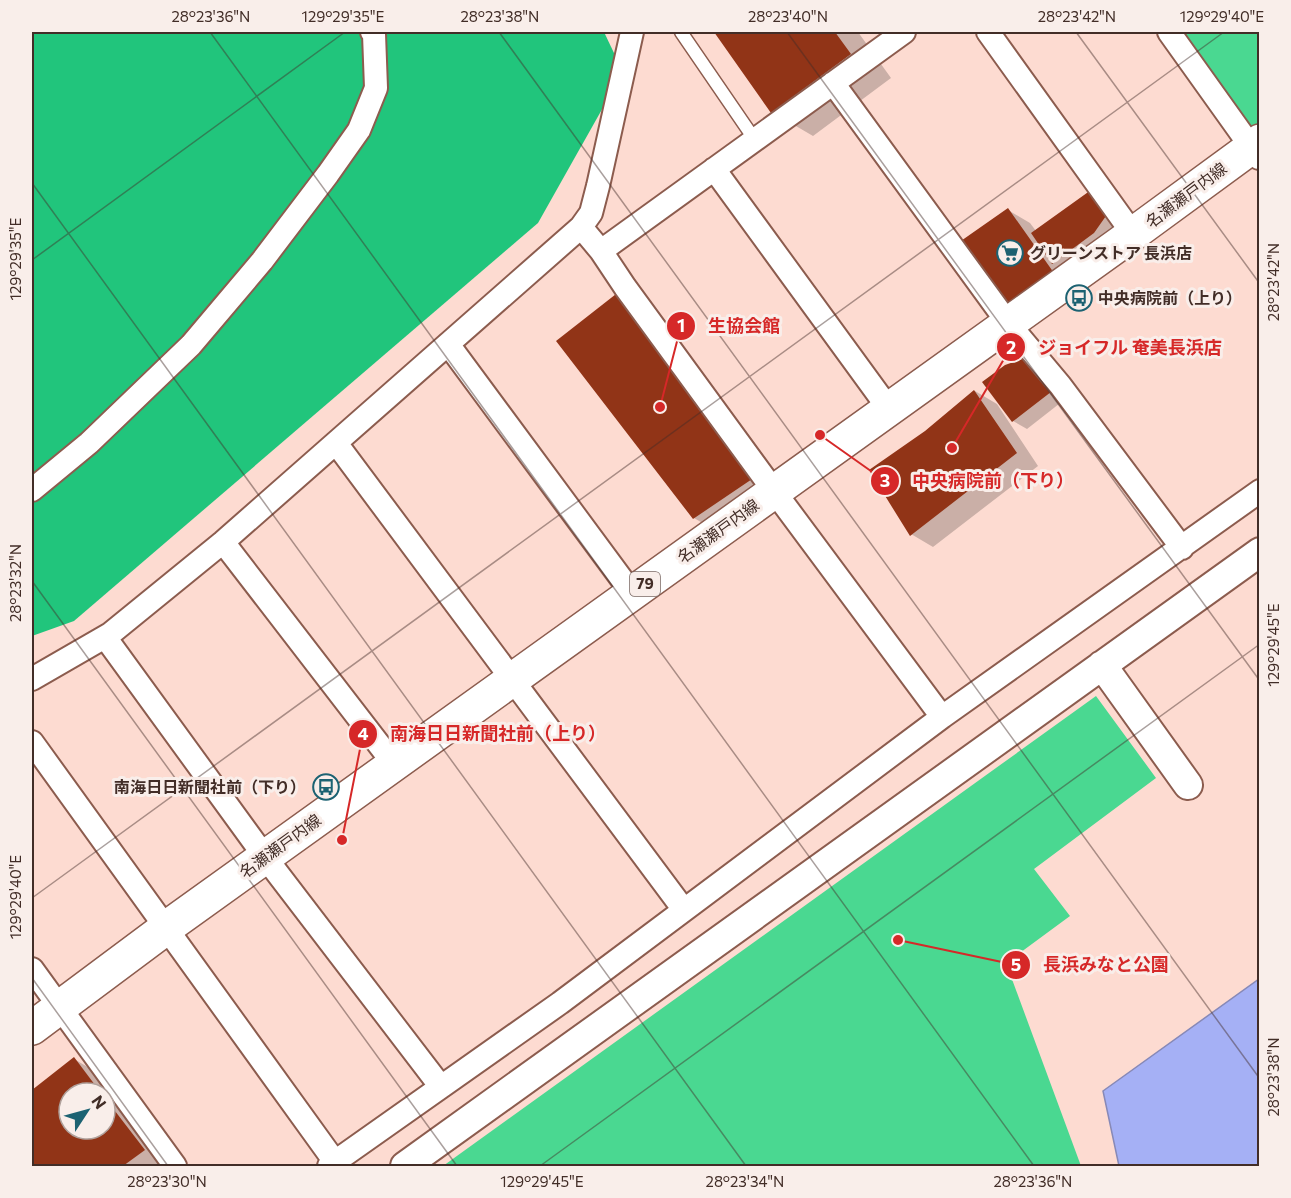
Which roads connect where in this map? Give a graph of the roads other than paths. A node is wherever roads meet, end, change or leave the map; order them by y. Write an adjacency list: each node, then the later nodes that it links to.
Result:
1 (372, 32): 18 (street)
2 (632, 32): 11 (street)
3 (681, 32): 8 (lane)
4 (904, 32): 7 (street)
5 (988, 32): 12 (street)
6 (1169, 32): 9 (street)
7 (833, 83): 8 (street); 14 (street)
8 (755, 140): 10 (street)
9 (1257, 149): 12 (main road, 名瀬瀬戸内線 / 79)
10 (714, 169): 13 (street); 16 (street)
11 (580, 227): 13 (street); 15 (street)
12 (1133, 234): 14 (main road, 名瀬瀬戸内線 / 79)
13 (601, 251): 20 (street)
14 (1008, 323): 16 (main road, 名瀬瀬戸内線 / 79); 22 (street)
15 (448, 344): 17 (street); 24 (street)
16 (888, 409): 20 (main road, 名瀬瀬戸内線 / 79)
17 (336, 443): 21 (street); 28 (street)
18 (32, 490)
19 (1260, 491): 22 (street)
20 (774, 492): 24 (main road, 名瀬瀬戸内線 / 79); 29 (street)
21 (223, 542): 25 (street); 31 (street)
22 (1182, 548): 29 (street)
23 (1260, 552): 26 (street)
24 (632, 593): 28 (main road, 名瀬瀬戸内線 / 79)
25 (105, 637): 27 (street); 33 (street)
26 (1102, 665): 32 (street); 42 (street)
27 (32, 679)
28 (513, 679): 31 (main road, 名瀬瀬戸内線 / 79); 34 (street)
29 (942, 717): 34 (street)
30 (32, 742): 35 (street)
31 (394, 764): 33 (main road, 名瀬瀬戸内線 / 79)
32 (1188, 785)
33 (265, 857): 35 (main road, 名瀬瀬戸内線 / 79); 39 (street)
34 (684, 910): 39 (street)
35 (166, 928): 37 (main road, 名瀬瀬戸内線 / 79); 40 (street)
36 (32, 969): 37 (street)
37 (60, 1007): 38 (main road, 名瀬瀬戸内線 / 79); 41 (street)
38 (32, 1028)
39 (441, 1087): 40 (street)
40 (332, 1164)
41 (175, 1167)
42 (405, 1167)

